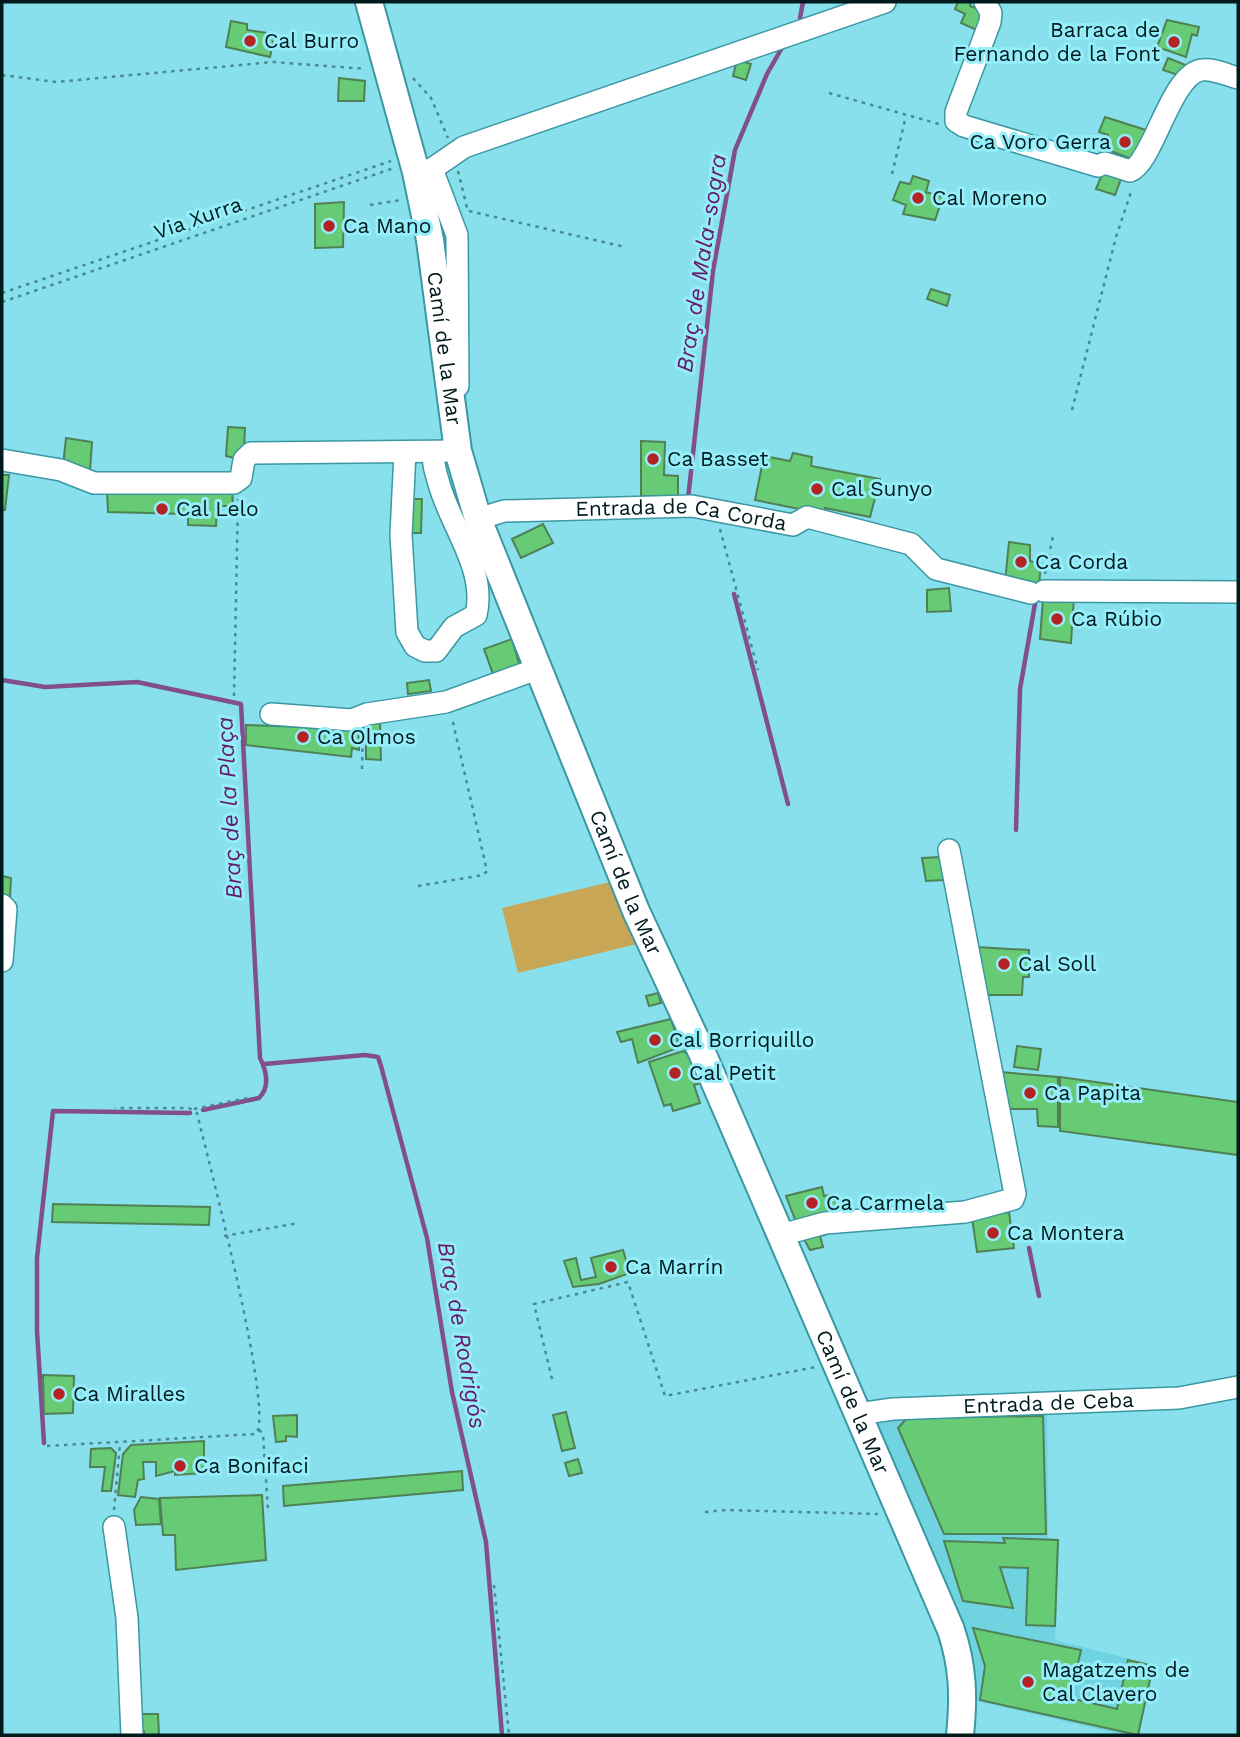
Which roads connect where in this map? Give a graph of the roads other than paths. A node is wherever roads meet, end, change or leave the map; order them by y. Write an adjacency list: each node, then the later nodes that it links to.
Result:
1 (369, 2): 5 (main road, Camí de la Mar)
2 (885, 2): 5 (street)
3 (985, 2): 4 (street)
4 (1238, 78)
5 (417, 171): 6 (main road, Camí de la Mar); 6 (street)
6 (455, 424): 8 (main road, Camí de la Mar)
7 (405, 452): 8 (street); 8 (street); 9 (street)
8 (446, 452): 10 (main road, Camí de la Mar)
9 (2, 460)
10 (478, 519): 11 (street, Entrada de Ca Corda); 12 (main road, Camí de la Mar)
11 (1238, 592)
12 (537, 670): 13 (street); 17 (main road, Camí de la Mar)
13 (271, 714)
14 (949, 850): 17 (street)
15 (2, 905): 16 (street)
16 (2, 961)
17 (781, 1235): 19 (main road, Camí de la Mar)
18 (1238, 1387): 19 (street, Entrada de Ceba)
19 (858, 1414): 22 (main road, Camí de la Mar)
20 (114, 1527): 21 (street)
21 (132, 1735)
22 (960, 1735)

